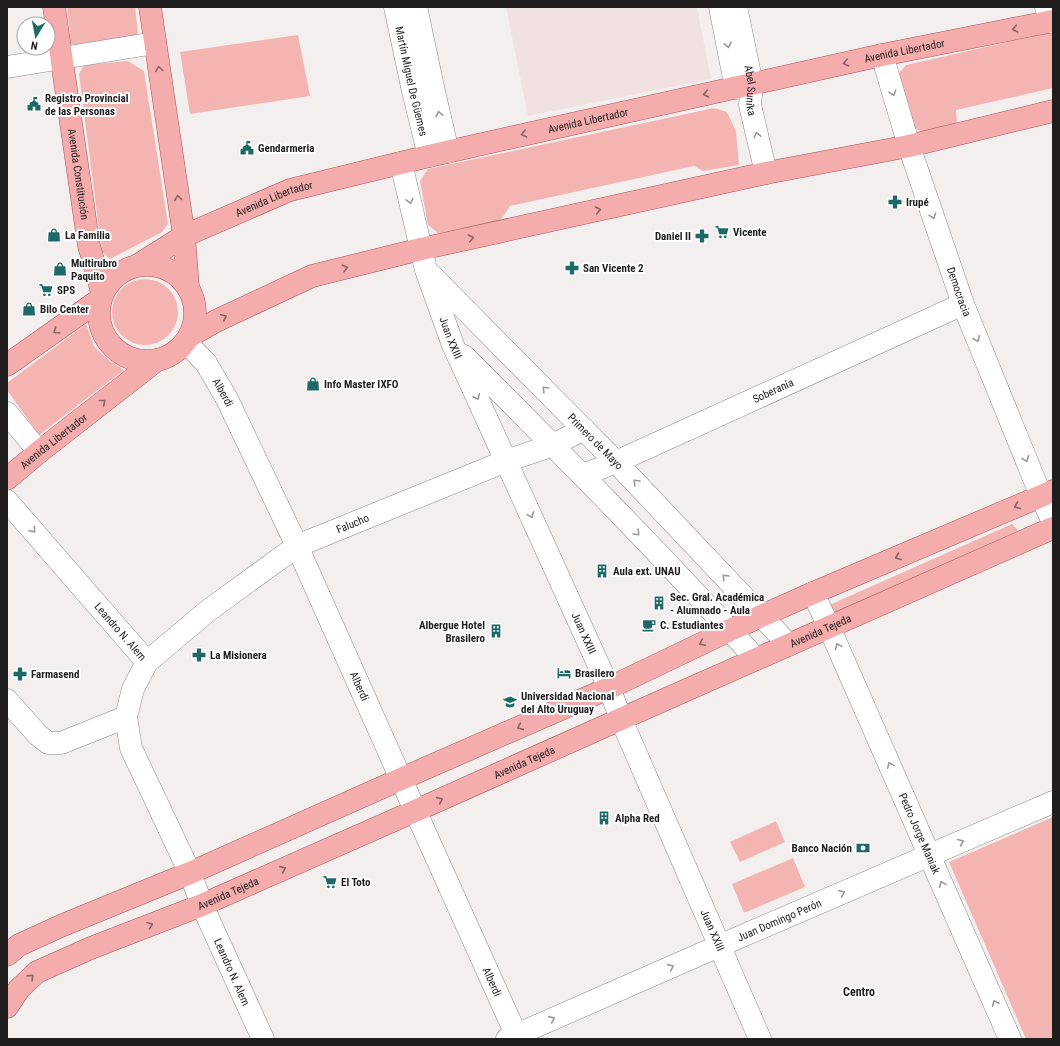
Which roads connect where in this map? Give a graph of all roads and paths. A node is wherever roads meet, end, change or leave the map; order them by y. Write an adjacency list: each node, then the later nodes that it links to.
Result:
1 (54, 7): 10 (main road, Avenida Constitución)
2 (150, 7): 8 (main road)
3 (395, 7): 15 (street, Martín Miguel De Güemes)
4 (416, 7): 15 (street, Martín Miguel De Güemes, one-way to 4)
5 (720, 7): 12 (street, Abel Sunika, one-way to 12)
6 (736, 7): 12 (street, Abel Sunika)
7 (1050, 17): 9 (main road, Avenida Libertador, one-way to 9)
8 (155, 43): 10 (street); 18 (main road, one-way to 8)
9 (882, 55): 12 (main road, Avenida Libertador, one-way to 12); 14 (street, Democracia, one-way to 14)
10 (61, 58): 11 (street); 23 (main road, Avenida Constitución)
11 (7, 67)
12 (744, 86): 15 (main road, Avenida Libertador, one-way to 15); 17 (street, Abel Sunika, one-way to 12)
13 (1053, 111): 14 (main road)
14 (909, 146): 17 (main road); 24 (street, Democracia, one-way to 24)
15 (438, 154): 16 (main road, Avenida Libertador)
16 (401, 163): 18 (main road, Avenida Libertador); 19 (street, Juan XXIII, one-way to 19)
17 (766, 173): 19 (main road, one-way to 17)
18 (184, 236): 20 (main road, Avenida Libertador); 22 (main road)
19 (421, 248): 21 (street, Juan XXIII); 25 (main road, one-way to 19)
20 (138, 265): 22 (main road); 23 (main road)
21 (426, 270): 26 (street, Juan XXIII); 30 (street, Primero de Mayo, one-way to 21)
22 (188, 286): 25 (main road)
23 (101, 296): 27 (main road); 28 (main road, one-way to 28)
24 (963, 304): 34 (street, Soberanía); 37 (street, Democracia, one-way to 37)
25 (188, 339): 27 (main road); 41 (street, Alberdi)
26 (453, 345): 31 (street); 33 (street, Juan XXIII, one-way to 33)
27 (157, 360): 32 (main road, Avenida Libertador, one-way to 27)
28 (7, 365)
29 (7, 413): 32 (street)
30 (584, 429): 31 (street, Falucho); 34 (street, Primero de Mayo)
31 (553, 445): 33 (street, Falucho); 35 (street)
32 (39, 452): 36 (main road, Avenida Libertador)
33 (506, 461): 41 (street, Falucho); 49 (street, Juan XXIII, one-way to 49)
34 (616, 462): 35 (street, Soberanía); 43 (street, Primero de Mayo, one-way to 34)
35 (582, 475): 45 (street, one-way to 45)
36 (7, 479)
37 (1047, 494): 39 (street, Democracia); 42 (main road, one-way to 42)
38 (7, 501): 48 (street, Leandro N. Alem, one-way to 48)
39 (1053, 522)
40 (1053, 528): 44 (main road, Avenida Tejeda)
41 (297, 546): 48 (street, Falucho); 53 (street, Alberdi)
42 (813, 593): 43 (main road); 44 (street, Pedro Jorge Maniak)
43 (761, 616): 45 (main road); 46 (street, Primero de Mayo)
44 (829, 627): 46 (main road, Avenida Tejeda); 56 (street, Pedro Jorge Maniak, one-way to 44)
45 (730, 630): 47 (street); 49 (main road, one-way to 49)
46 (789, 645): 47 (main road, Avenida Tejeda)
47 (756, 659): 52 (main road, Avenida Tejeda)
48 (147, 662): 51 (street, Leandro N. Alem)
49 (609, 688): 52 (street, Juan XXIII); 53 (main road, one-way to 53)
50 (7, 700): 51 (street)
51 (126, 717): 57 (street, Leandro N. Alem)
52 (620, 719): 55 (main road, Avenida Tejeda, one-way to 52); 59 (street, Juan XXIII)
53 (401, 779): 55 (street, Alberdi); 57 (main road)
54 (1053, 802): 56 (street, Juan Domingo Perón, one-way to 54)
55 (416, 811): 58 (main road, Avenida Tejeda, one-way to 55); 62 (street, Alberdi)
56 (930, 856): 59 (street, Juan Domingo Perón, one-way to 56); 65 (street, Pedro Jorge Maniak, one-way to 56)
57 (190, 873): 58 (street, Leandro N. Alem); 60 (main road)
58 (202, 905): 61 (main road, Avenida Tejeda, one-way to 58); 63 (street, Leandro N. Alem)
59 (719, 946): 62 (street, Juan Domingo Perón, one-way to 59); 64 (street, Juan XXIII)
60 (7, 955)
61 (7, 1007)
62 (514, 1038)
63 (263, 1039)
64 (760, 1039)
65 (1010, 1039)

